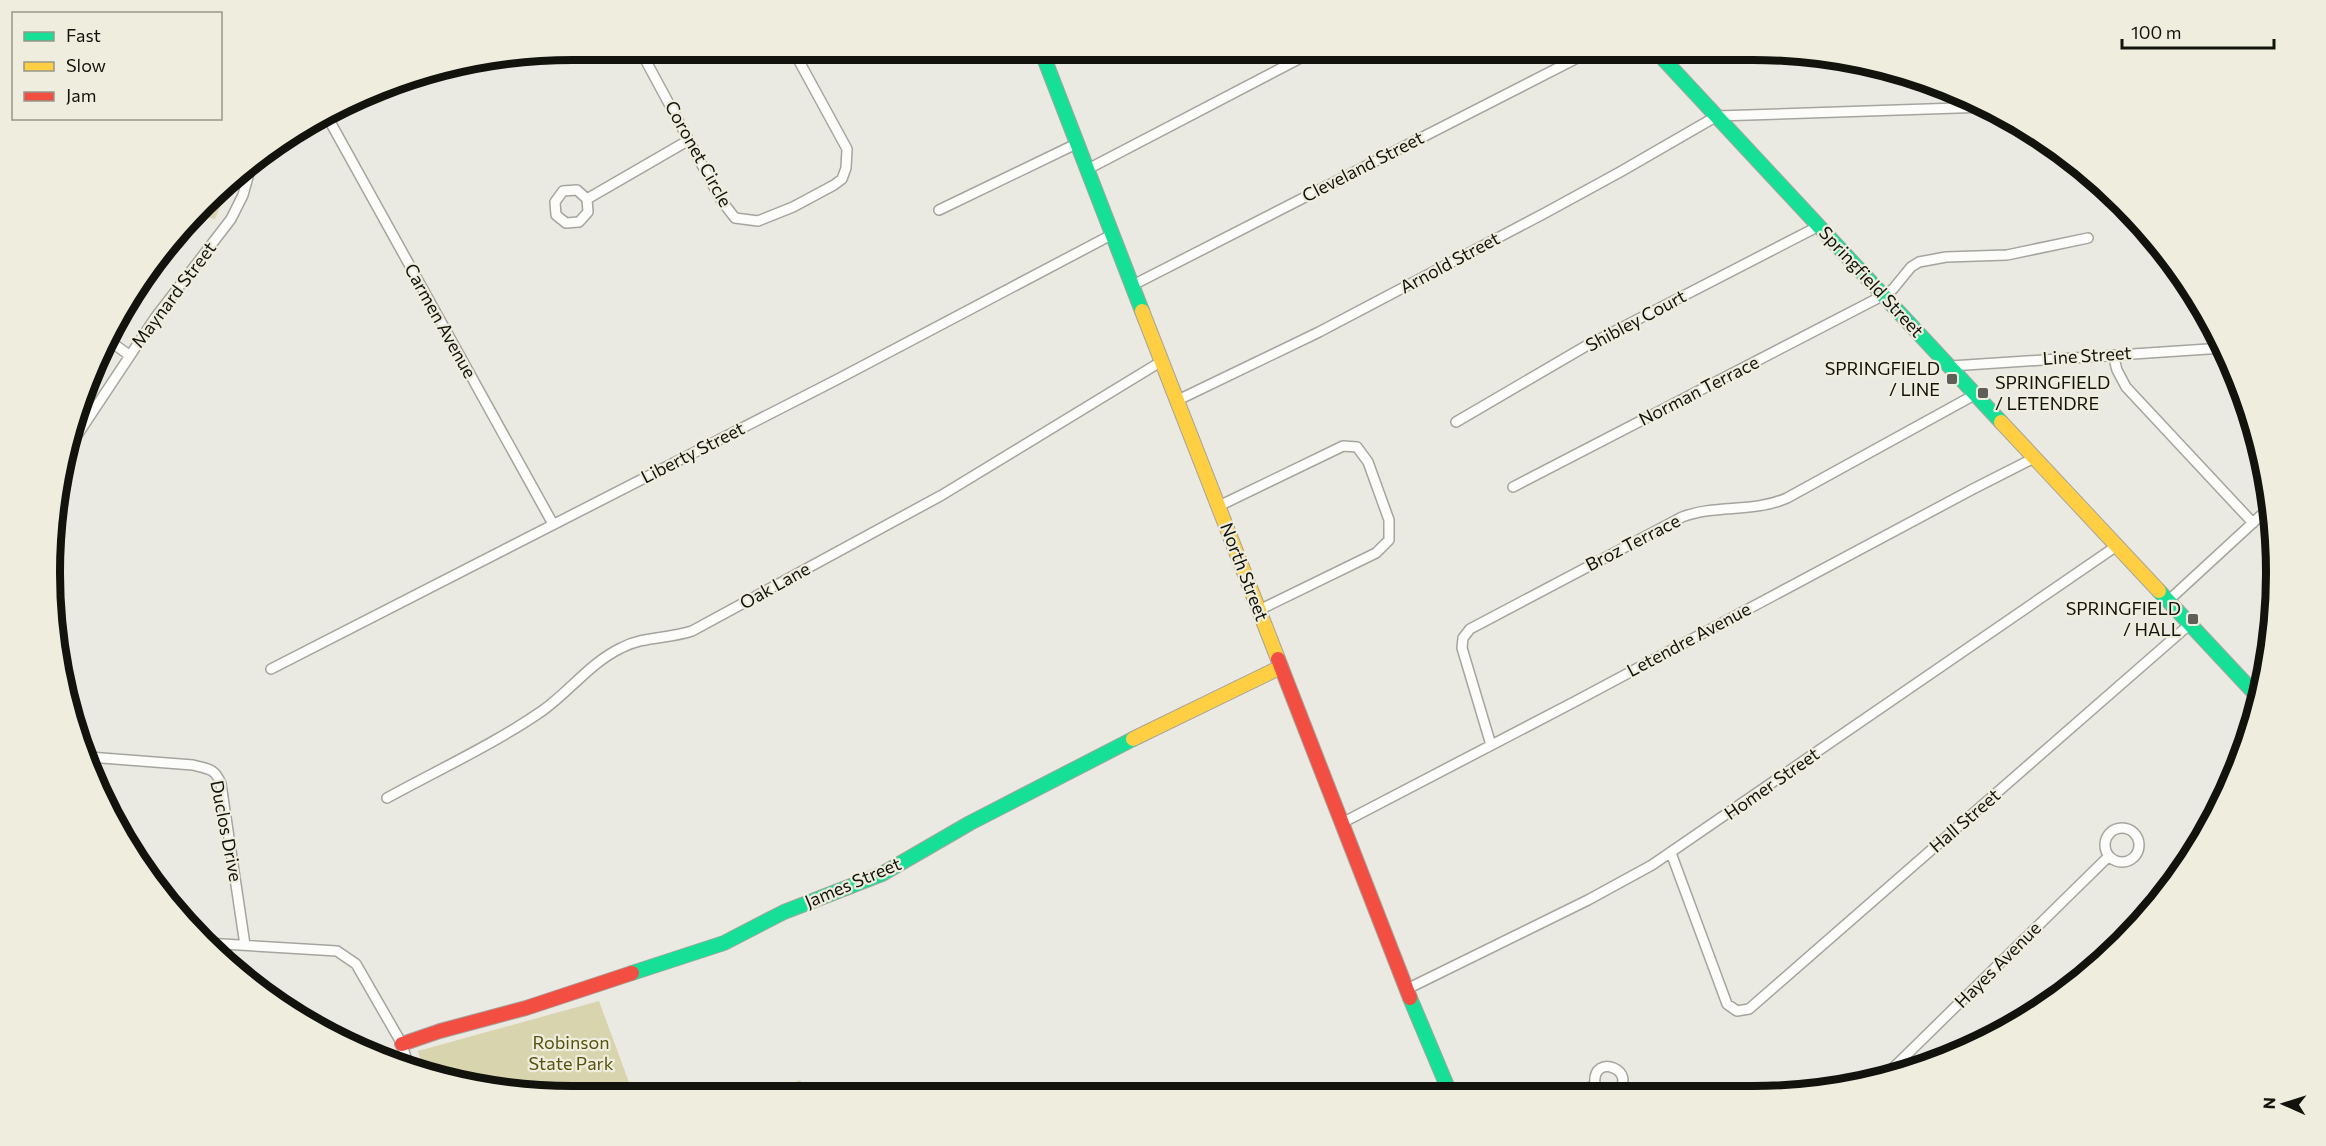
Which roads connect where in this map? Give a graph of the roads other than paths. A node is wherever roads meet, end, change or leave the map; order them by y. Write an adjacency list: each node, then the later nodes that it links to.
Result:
1 (645, 60): 10 (street, Coronet Circle)
2 (798, 60): 10 (street, Coronet Circle)
3 (1045, 60): 11 (main road, North Street)
4 (1297, 60): 12 (street)
5 (1573, 60): 19 (street, Cleveland Street)
6 (1664, 60): 8 (main road, Springfield Street)
7 (1968, 108): 8 (street)
8 (1717, 116): 16 (main road, Springfield Street); 28 (street, Arnold Street)
9 (330, 122): 36 (street, Carmen Avenue)
10 (689, 140): 14 (street)
11 (1078, 143): 12 (main road, North Street); 15 (street)
12 (1088, 169): 17 (main road, North Street)
13 (248, 176): 23 (street, Maynard Street)
14 (587, 199)
15 (939, 210)
16 (1819, 226): 20 (main road, Springfield Street); 29 (street, Shibley Court)
17 (1113, 234): 19 (main road, North Street); 36 (street, Liberty Street)
18 (2088, 238): 20 (street, Norman Terrace)
19 (1133, 285): 25 (main road, North Street)
20 (1884, 295): 26 (main road, Springfield Street); 32 (street, Norman Terrace)
21 (114, 344): 23 (street)
22 (2214, 349): 24 (street, Line Street)
23 (129, 355): 30 (street, Maynard Street)
24 (2113, 355): 26 (street, Line Street); 35 (street)
25 (1162, 360): 28 (main road, North Street); 46 (street, Oak Lane)
26 (1951, 366): 27 (main road, Springfield Street)
27 (1976, 393): 31 (main road, Springfield Street); 44 (street, Broz Terrace)
28 (1178, 400): 33 (main road, North Street)
29 (1456, 422)
30 (80, 430)
31 (2036, 457): 37 (main road, Springfield Street); 44 (street, Letendre Avenue)
32 (1513, 487)
33 (1219, 506): 39 (main road, North Street); 39 (street)
34 (2263, 514): 35 (street)
35 (2253, 523): 38 (street)
36 (553, 524): 42 (street, Liberty Street)
37 (2118, 545): 38 (main road, Springfield Street); 48 (street, Homer Street)
38 (2169, 600): 40 (main road, Springfield Street)
39 (1259, 610): 41 (main road, North Street)
40 (2190, 624): 43 (main road, Springfield Street); 48 (street, Hall Street)
41 (1281, 667): 47 (main road, North Street); 53 (main road, James Street)
42 (271, 669)
43 (2252, 691)
44 (1491, 745): 47 (street, Letendre Avenue)
45 (95, 758): 51 (street, Duclos Drive)
46 (387, 798)
47 (1342, 823): 52 (main road, North Street)
48 (1671, 853): 52 (street, Homer Street)
49 (2109, 856): 55 (street, Hayes Avenue)
50 (218, 944): 51 (street)
51 (245, 945): 53 (street)
52 (1407, 989): 57 (main road, North Street)
53 (402, 1044): 54 (street)
54 (406, 1058)
55 (1895, 1066)
56 (1595, 1085): 58 (street)
57 (1447, 1086)
58 (1620, 1086)

